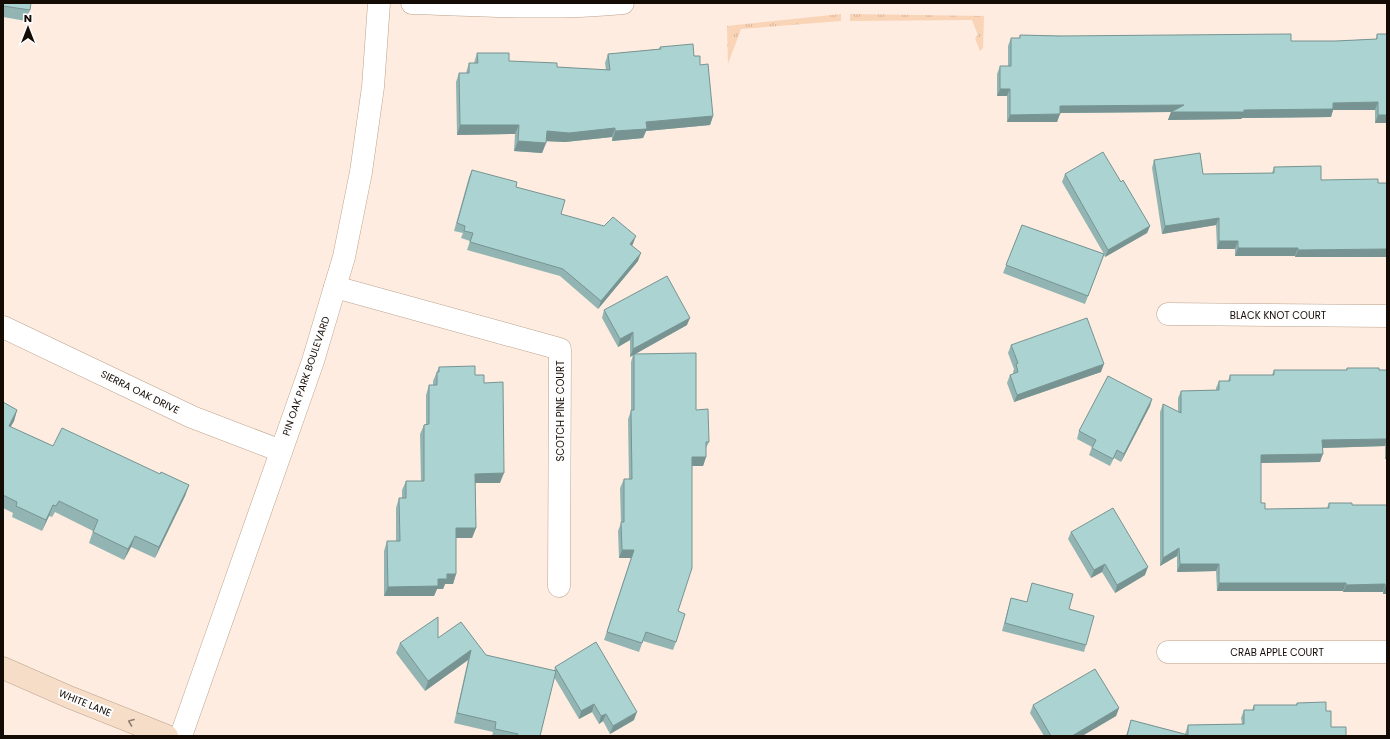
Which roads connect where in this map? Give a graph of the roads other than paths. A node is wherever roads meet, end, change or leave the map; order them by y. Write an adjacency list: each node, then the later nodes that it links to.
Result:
1 (379, 3): 4 (street, PIN OAK PARK BOULEVARD)
2 (412, 3): 3 (street)
3 (623, 3)
4 (336, 287): 8 (street, PIN OAK PARK BOULEVARD); 9 (street, SCOTCH PINE COURT)
5 (1168, 314): 6 (street, BLACK KNOT COURT)
6 (1387, 316)
7 (3, 327): 8 (street, SIERRA OAK DRIVE)
8 (281, 451): 14 (street, PIN OAK PARK BOULEVARD)
9 (559, 586)
10 (1168, 652): 11 (street, CRAB APPLE COURT)
11 (1387, 652)
12 (3, 668): 13 (main road, WHITE LANE, one-way to 12)
13 (167, 736)
14 (181, 736)

